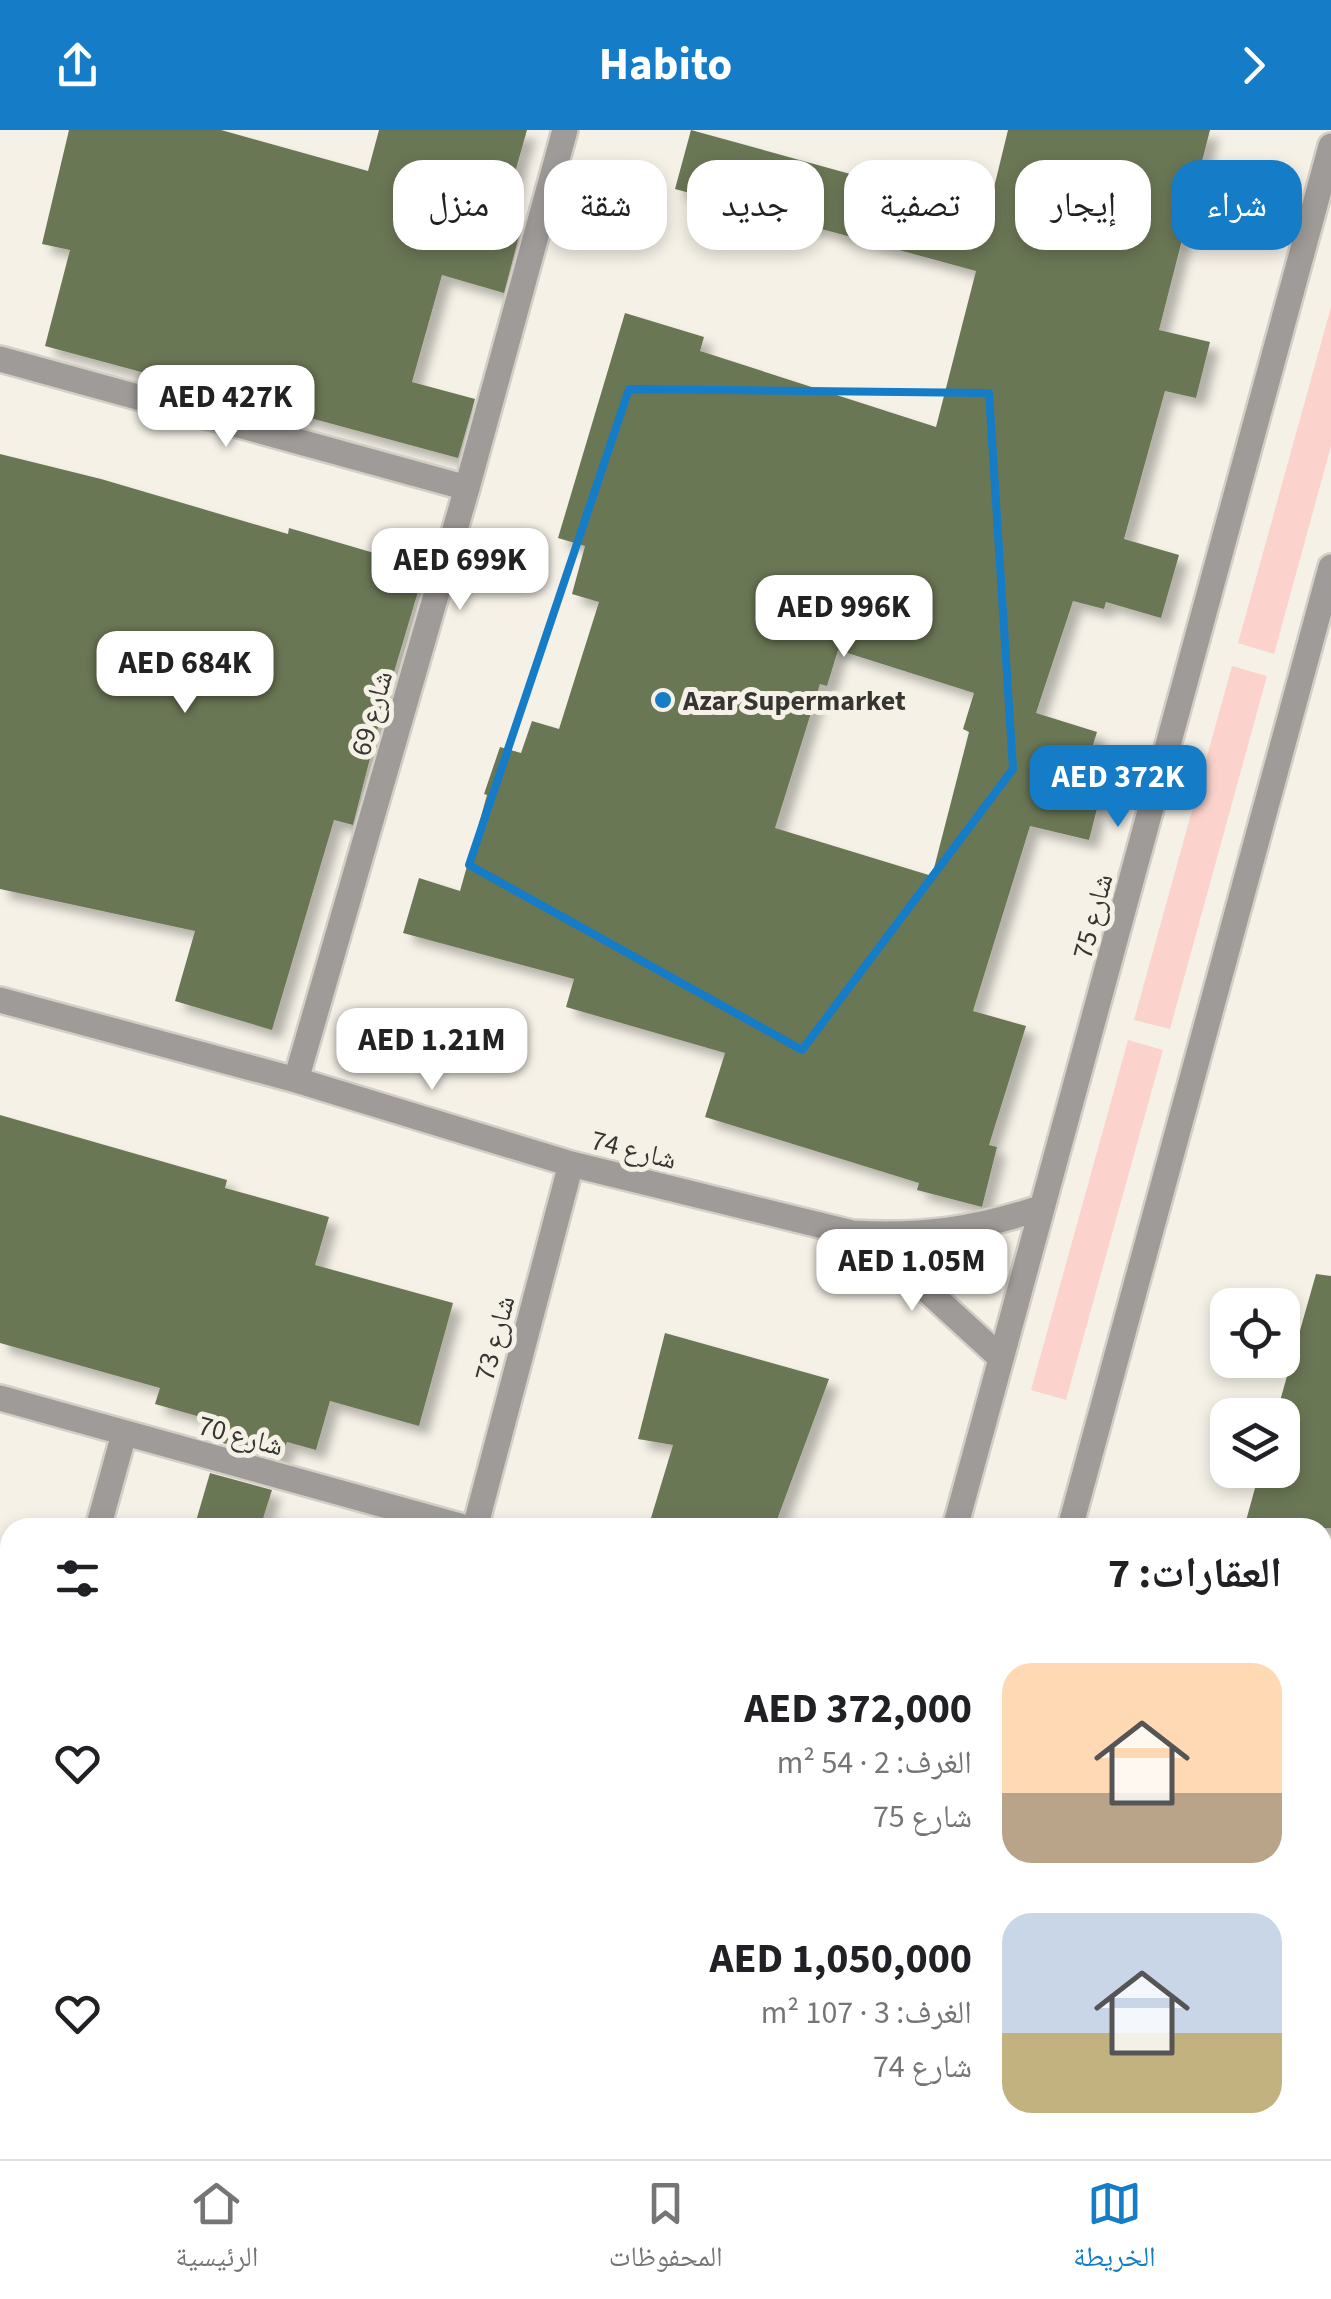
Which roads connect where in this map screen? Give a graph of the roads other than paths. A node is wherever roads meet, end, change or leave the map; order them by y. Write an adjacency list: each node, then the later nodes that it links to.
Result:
1 (565, 130): 4 (street, شارع 69)
2 (1331, 146): 9 (street, شارع 75)
3 (0, 359): 4 (street)
4 (467, 488): 7 (street, شارع 69)
5 (1331, 567): 18 (street)
6 (0, 1000): 7 (street, شارع 74)
7 (296, 1080): 8 (street, شارع 74)
8 (571, 1164): 10 (street, شارع 74); 16 (street, شارع 73)
9 (1040, 1208): 10 (street, شارع 74); 11 (street, شارع 75)
10 (852, 1233): 11 (street, شارع 74)
11 (1001, 1358): 17 (street, شارع 75)
12 (0, 1398): 13 (street, شارع 70)
13 (124, 1434): 14 (street); 15 (street, شارع 70)
14 (101, 1518)
15 (430, 1518)
16 (478, 1518)
17 (958, 1518)
18 (1073, 1518)

